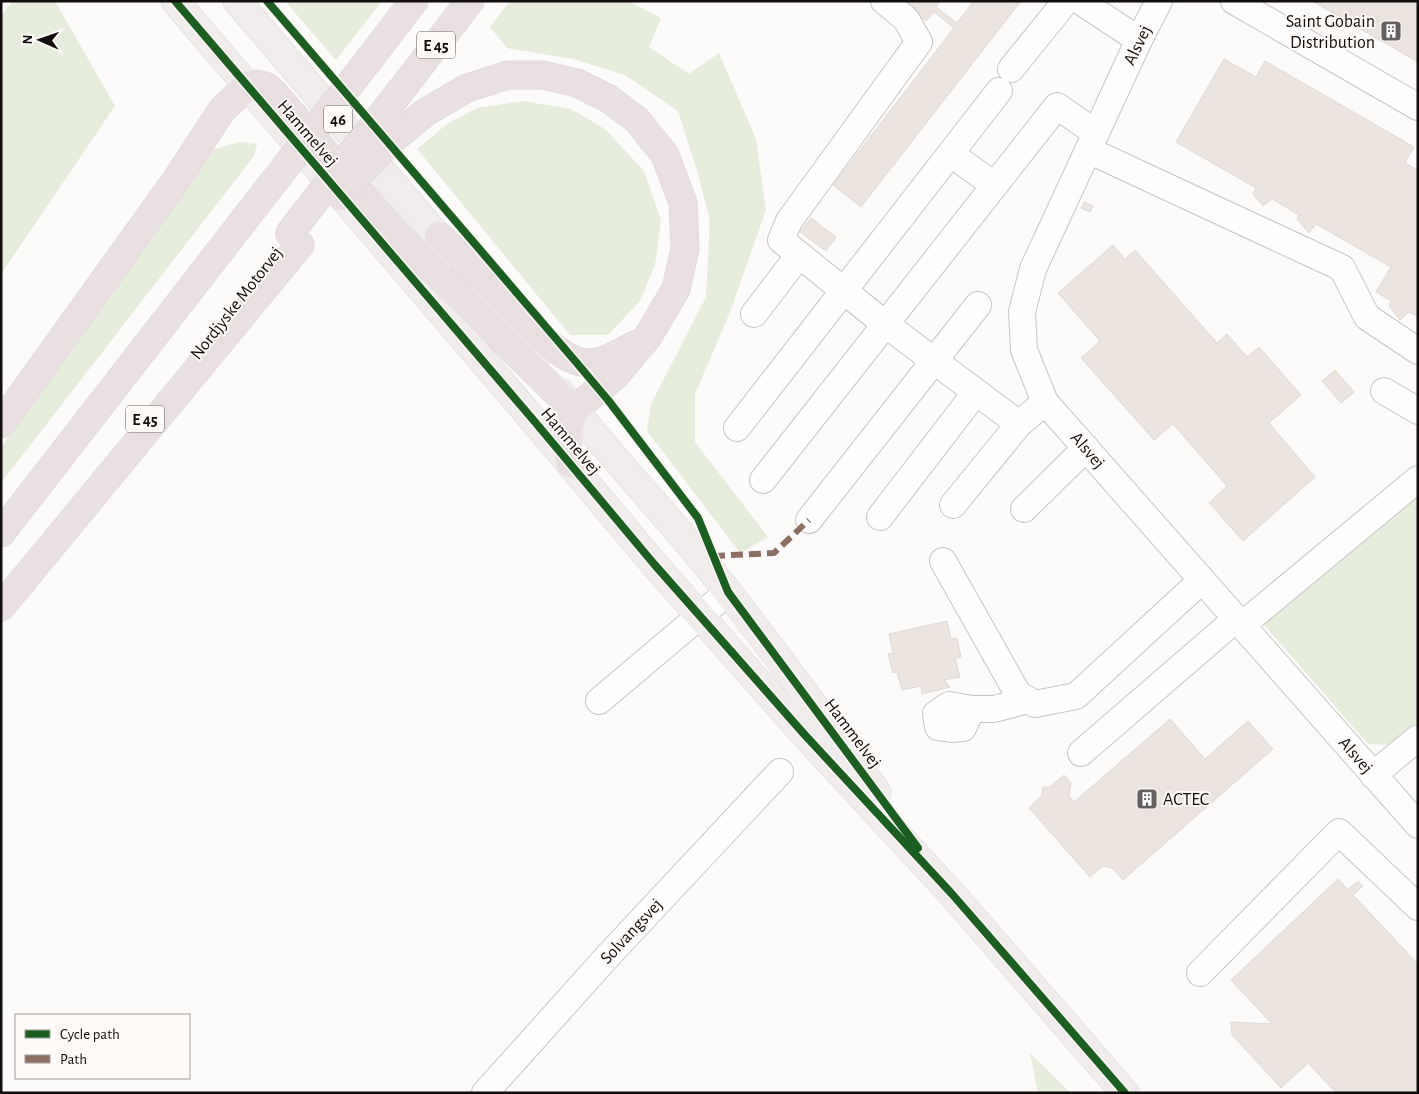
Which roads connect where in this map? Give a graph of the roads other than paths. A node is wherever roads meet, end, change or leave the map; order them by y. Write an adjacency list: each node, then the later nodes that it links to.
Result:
1 (175, 1): 13 (main road, Hammelvej / 46)
2 (223, 1): 12 (main road)
3 (237, 1): 12 (main road, Hammelvej / 46)
4 (414, 1): 44 (highway, E 45, bridge)
5 (470, 1): 19 (highway, Nordjyske Motorvej / E 45, bridge)
6 (884, 1): 20 (street)
7 (1066, 1): 16 (street)
8 (1080, 1): 11 (street)
9 (1159, 1): 11 (street, Alsvej)
10 (1234, 1): 14 (street)
11 (1139, 40): 15 (street, Alsvej)
12 (307, 83): 18 (main road, Hammelvej / 46)
13 (247, 86): 31 (highway); 33 (highway); 37 (main road, Hammelvej / 46)
14 (1418, 107)
15 (1092, 142): 17 (street); 26 (street); 30 (street, Alsvej)
16 (951, 154): 17 (street); 21 (street)
17 (994, 185): 24 (street)
18 (439, 236): 25 (highway); 31 (main road, Hammelvej / 46)
19 (295, 240): 25 (highway, bridge); 48 (highway)
20 (799, 255): 21 (street); 23 (street)
21 (844, 291): 24 (street); 35 (street)
22 (978, 305): 27 (street)
23 (754, 314)
24 (885, 324): 27 (street); 39 (street)
25 (647, 338): 31 (highway)
26 (1418, 351)
27 (934, 360): 29 (street); 43 (street)
28 (1384, 391): 32 (street)
29 (976, 392): 34 (street); 42 (street)
30 (1045, 402): 34 (street); 36 (street, Alsvej)
31 (574, 410): 37 (highway); 47 (main road, Hammelvej / 46)
32 (1418, 411)
33 (1, 424)
34 (1019, 424): 40 (street)
35 (737, 428)
36 (1086, 448): 41 (street); 46 (street, Alsvej)
37 (571, 464): 49 (main road, Hammelvej / 46)
38 (1418, 479): 50 (street)
39 (763, 480)
40 (953, 506)
41 (1024, 510)
42 (880, 517)
43 (809, 520)
44 (1, 533)
45 (943, 561): 51 (street)
46 (1202, 580): 50 (street, Alsvej); 51 (street)
47 (728, 592): 49 (street); 59 (main road, Hammelvej / 46)
48 (1, 606)
49 (699, 614): 52 (street); 59 (main road, Hammelvej / 46)
50 (1239, 622): 55 (street); 57 (street, Alsvej)
51 (1028, 700): 53 (street)
52 (599, 701)
53 (972, 709)
54 (1413, 751): 57 (street)
55 (1082, 753)
56 (780, 772): 62 (street, Solvangsvej)
57 (1373, 775): 58 (street, Alsvej)
58 (1417, 823)
59 (952, 894): 63 (main road, Hammelvej / 46)
60 (1418, 907): 61 (street)
61 (1200, 973)
62 (485, 1093)
63 (1126, 1093)

